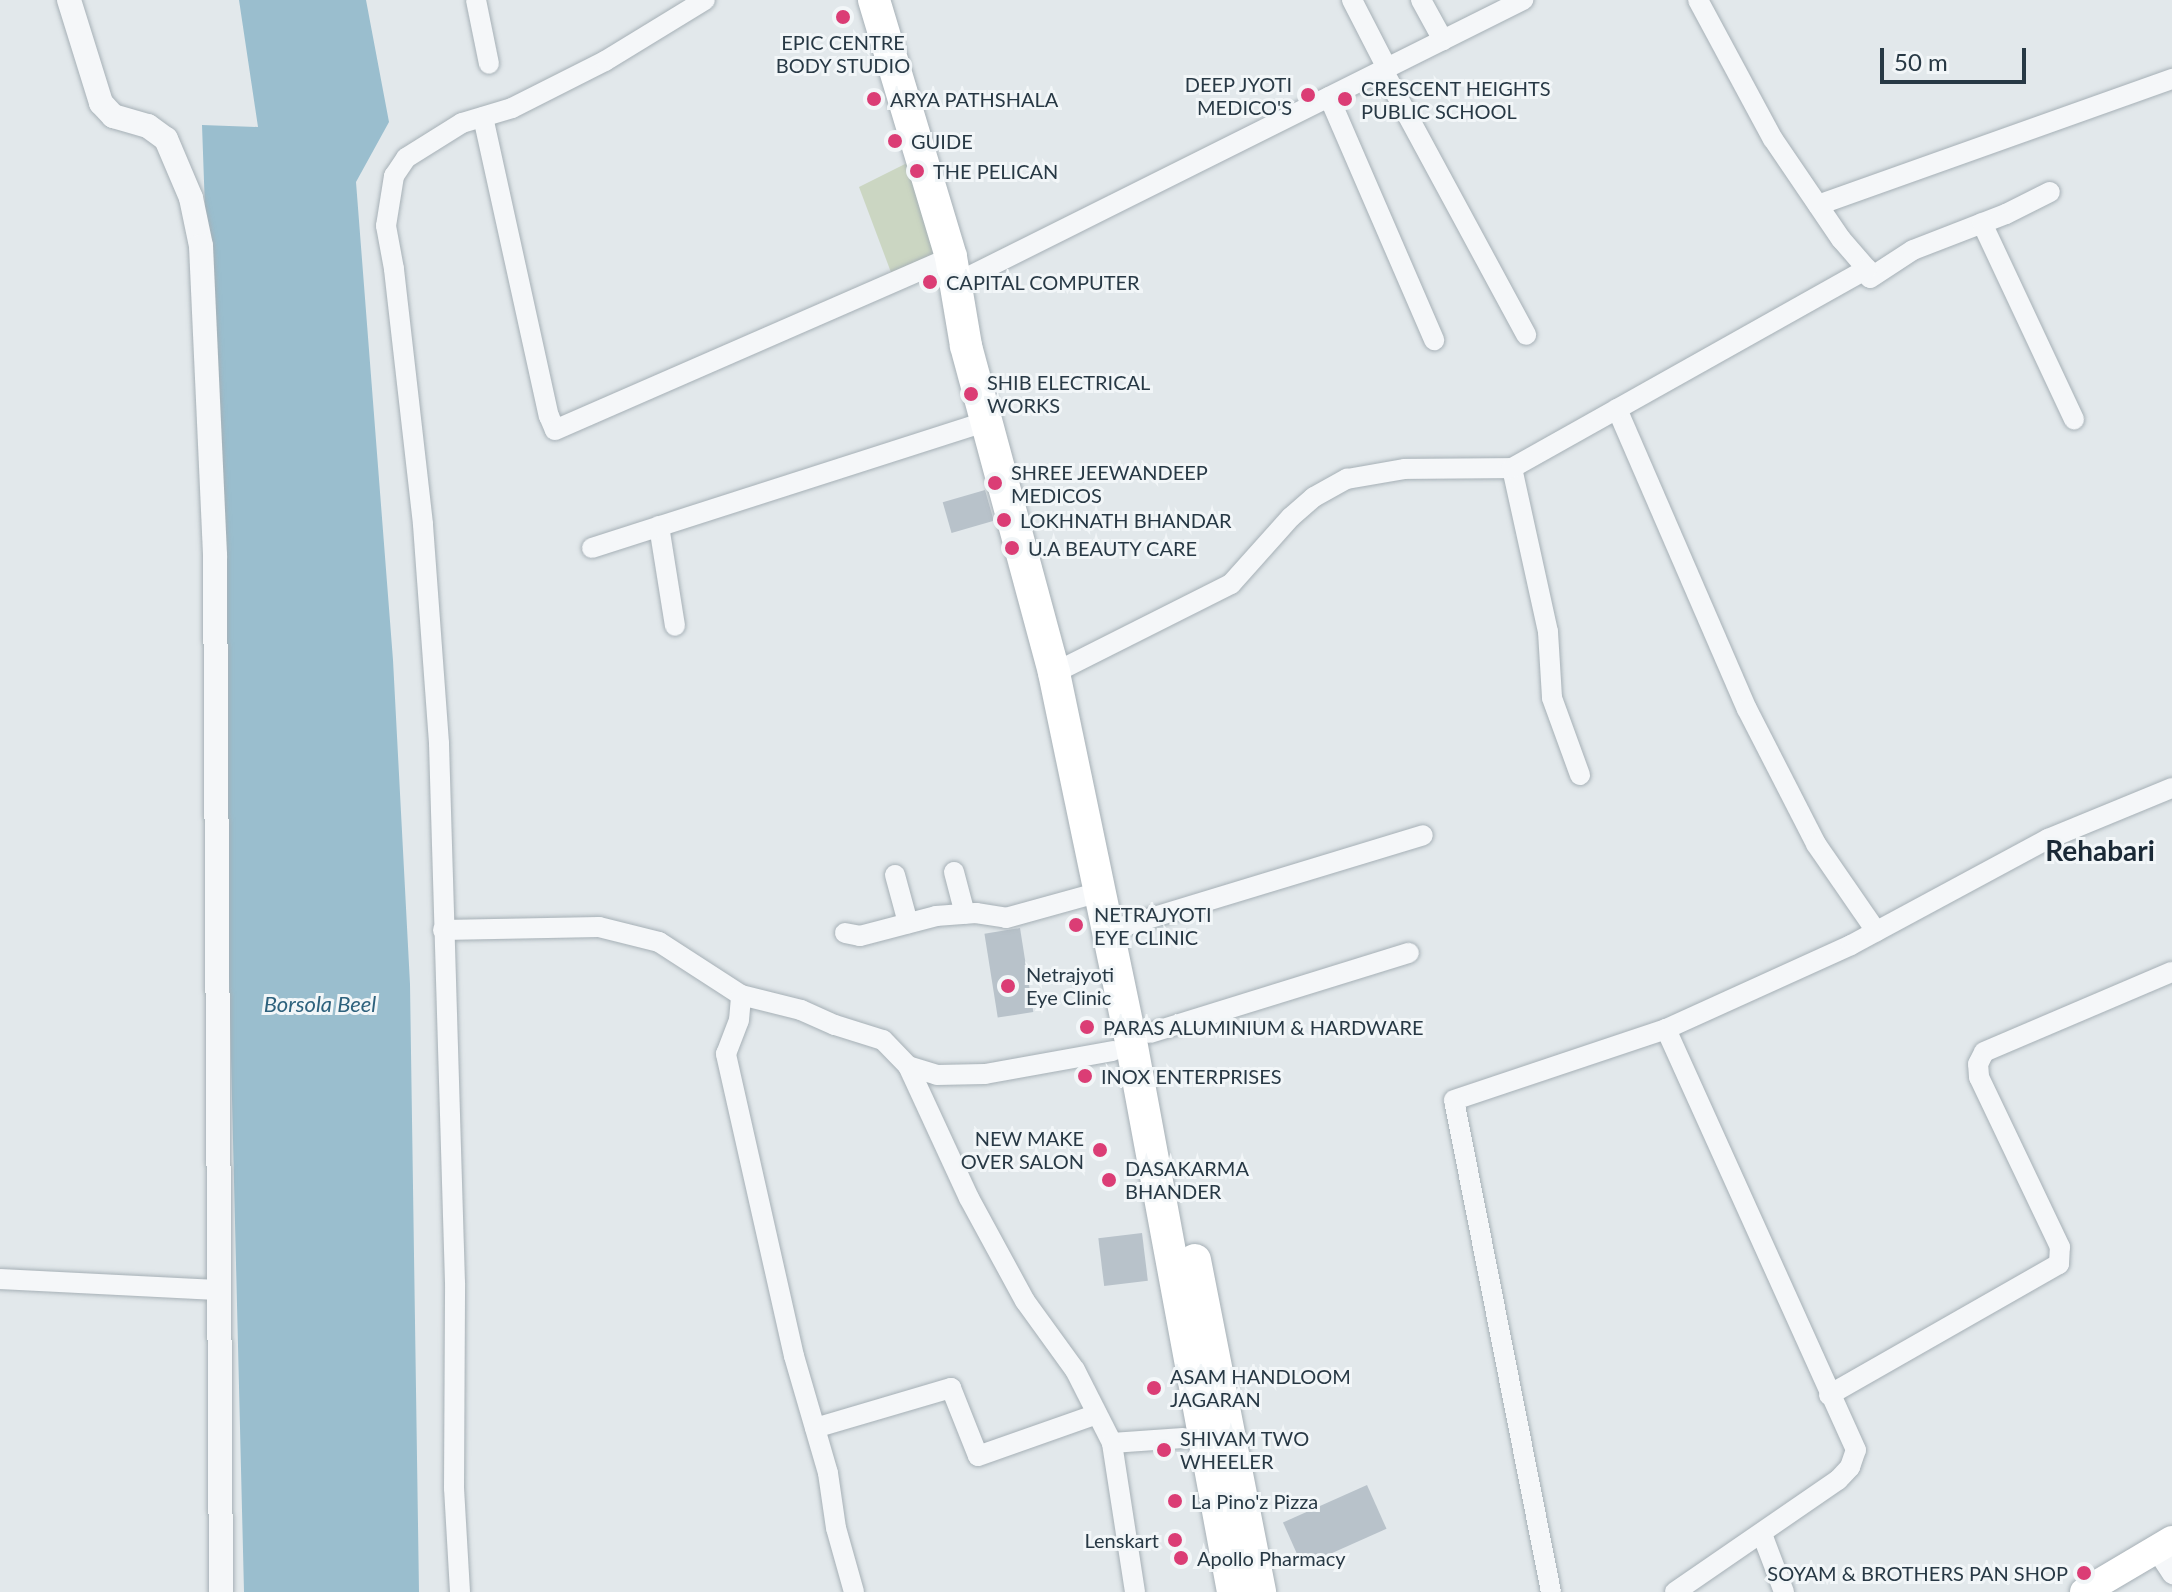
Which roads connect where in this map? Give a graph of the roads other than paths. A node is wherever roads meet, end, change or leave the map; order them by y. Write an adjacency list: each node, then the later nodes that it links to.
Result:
1 (69, 0): 50 (street)
2 (476, 0): 10 (street)
3 (705, 0): 14 (street)
4 (874, 0): 19 (main road)
5 (1352, 0): 11 (street)
6 (1421, 0): 9 (street)
7 (1523, 0): 9 (street)
8 (1698, 0): 16 (street)
9 (1443, 40): 11 (street)
10 (489, 64)
11 (1385, 69): 13 (street); 20 (street)
12 (2172, 79): 16 (street)
13 (1329, 97): 19 (street); 21 (street)
14 (483, 117): 19 (street); 38 (street)
15 (2050, 192): 17 (street)
16 (1818, 205): 18 (street)
17 (1982, 223): 18 (street); 23 (street)
18 (1867, 269): 22 (street)
19 (954, 270): 24 (main road)
20 (1526, 335)
21 (1434, 340)
22 (1617, 409): 25 (street); 39 (street)
23 (2074, 419)
24 (985, 422): 26 (street); 29 (main road)
25 (1512, 468): 29 (street); 30 (street)
26 (659, 526): 27 (street); 28 (street)
27 (592, 548)
28 (675, 626)
29 (1054, 673): 35 (main road)
30 (1580, 775)
31 (2172, 788): 39 (street)
32 (1423, 835): 41 (street)
33 (954, 872): 36 (street)
34 (895, 875): 37 (street)
35 (1100, 892): 36 (street); 41 (main road)
36 (965, 914): 37 (street)
37 (908, 923): 40 (street)
38 (443, 930): 44 (street); 60 (street)
39 (1876, 931): 46 (street)
40 (845, 933)
41 (1111, 945): 45 (main road); 47 (main road)
42 (1409, 953): 45 (street)
43 (2172, 972): 51 (street)
44 (741, 995): 48 (street); 53 (street)
45 (1137, 1024): 64 (main road); 65 (main road)
46 (1666, 1029): 51 (street); 66 (street)
47 (1113, 1051): 48 (street); 54 (main road)
48 (908, 1066): 52 (street)
49 (0, 1279): 50 (street)
50 (217, 1290): 59 (street)
51 (1829, 1395): 56 (street)
52 (1097, 1414): 53 (street); 55 (street)
53 (815, 1428): 61 (street)
54 (1183, 1438): 55 (street); 63 (main road)
55 (1112, 1443): 62 (street)
56 (1762, 1534): 67 (street); 68 (street)
57 (2164, 1545): 58 (street); 69 (main road)
58 (2172, 1574)
59 (221, 1592)
60 (460, 1592)
61 (854, 1592)
62 (1135, 1592)
63 (1211, 1592)
64 (1233, 1592)
65 (1260, 1592)
66 (1551, 1592)
67 (1675, 1592)
68 (1784, 1592)
69 (2084, 1592)

